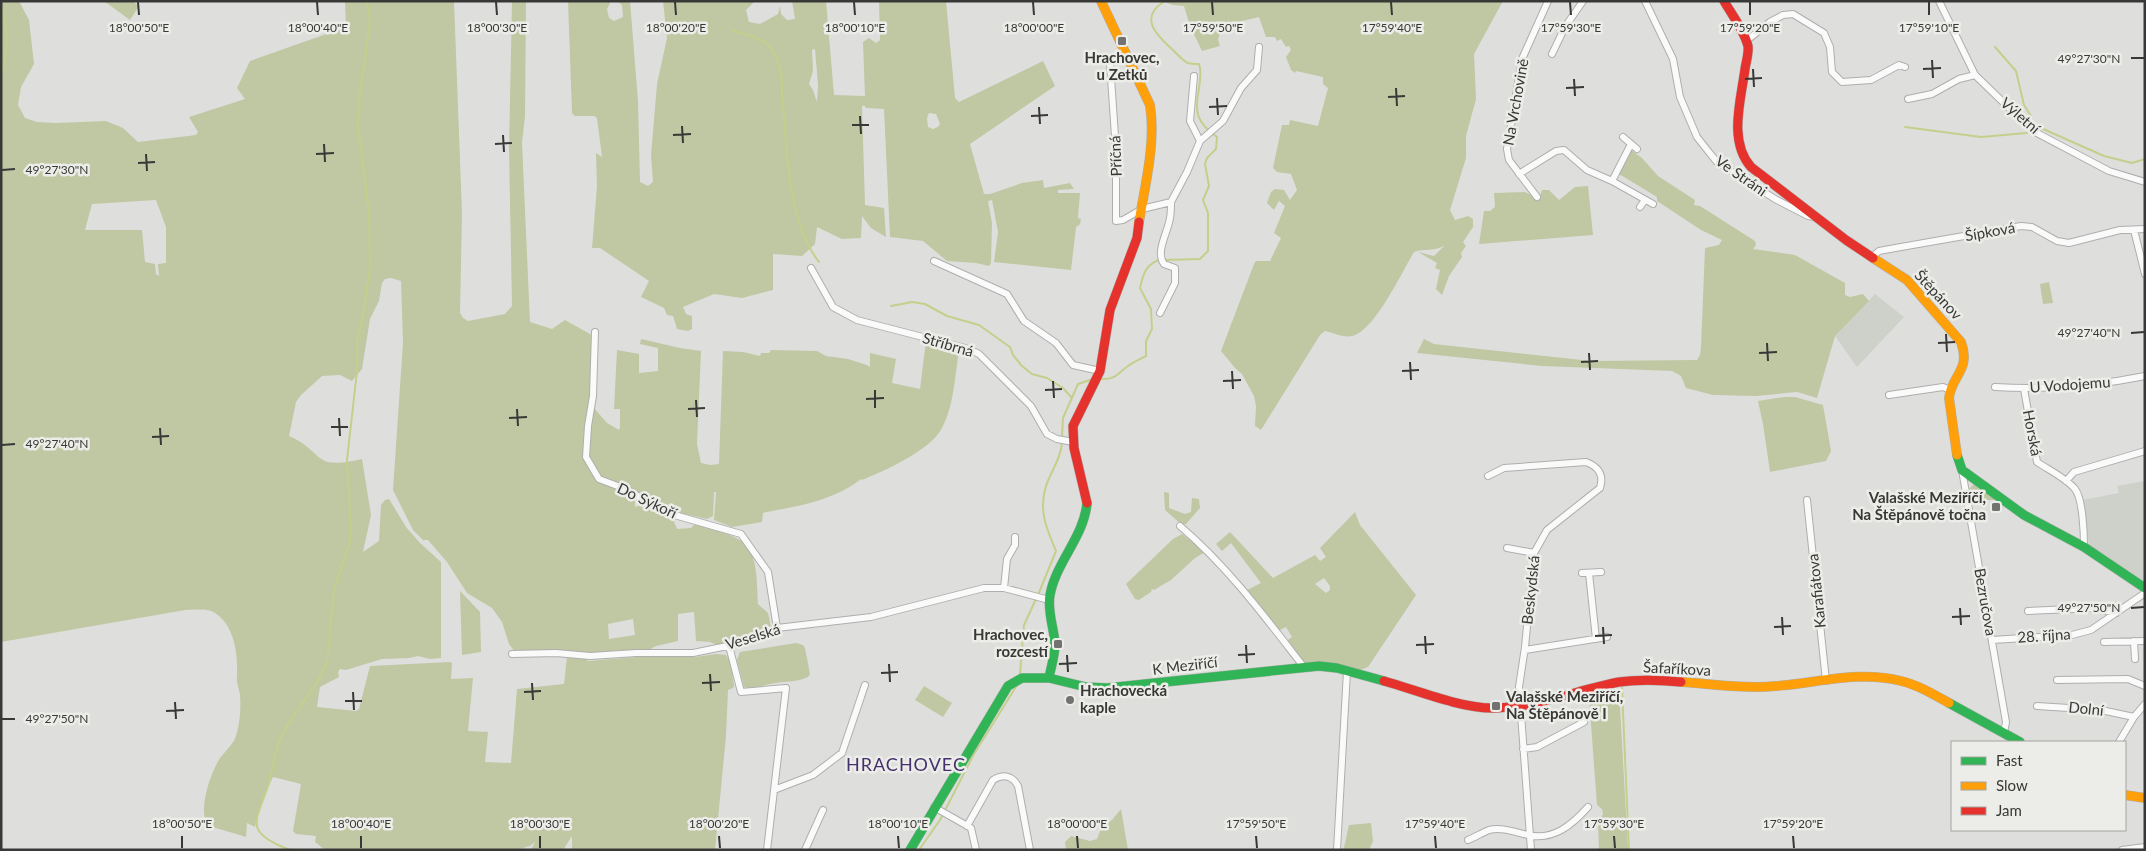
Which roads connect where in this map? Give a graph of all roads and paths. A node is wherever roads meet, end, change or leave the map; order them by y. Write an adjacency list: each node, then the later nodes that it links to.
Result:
1 (1100, 1): 27 (street)
2 (1548, 1): 19 (street, Na Vrchovině)
3 (1583, 1): 9 (street)
4 (1645, 1): 28 (street, Ve Stráni)
5 (1724, 1): 7 (street, Štěpánov)
6 (1939, 1): 12 (street, Výletní)
7 (1746, 41): 11 (street); 28 (street, Štěpánov)
8 (1260, 47): 16 (street)
9 (1552, 54)
10 (1110, 63): 27 (street, Příčná)
11 (1905, 67)
12 (1975, 75): 14 (street); 21 (street, Výletní)
13 (1194, 76): 16 (street)
14 (1908, 99)
15 (1622, 137): 17 (street)
16 (1200, 141): 24 (street)
17 (1631, 144): 18 (street); 20 (street)
18 (1637, 149)
19 (1519, 174): 20 (street); 22 (street, Na Vrchovině)
20 (1612, 181): 23 (street)
21 (2145, 182)
22 (1537, 197)
23 (1645, 200): 25 (street); 26 (street)
24 (1172, 202): 27 (street); 35 (street)
25 (1653, 204)
26 (1640, 207)
27 (1142, 209): 37 (street)
28 (1815, 217): 31 (street, Štěpánov)
29 (2145, 229): 30 (street, Šípková)
30 (2134, 230): 31 (street, Šípková); 34 (street)
31 (1872, 257): 41 (street, Štěpánov)
32 (934, 261): 37 (street)
33 (811, 268): 43 (street, Stříbrná)
34 (2145, 274)
35 (1160, 313)
36 (595, 332): 61 (street, Do Sýkoří)
37 (1098, 376): 43 (street)
38 (2145, 376): 40 (street, U Vodojemu)
39 (1995, 387): 40 (street, U Vodojemu)
40 (2024, 389): 47 (street, Horská)
41 (1950, 390): 42 (street); 45 (street)
42 (1889, 395)
43 (1069, 442): 58 (street)
44 (2145, 451): 47 (street)
45 (1962, 470): 51 (street); 64 (street, Bezručova)
46 (1488, 476): 53 (street, Beskydská)
47 (2066, 481): 51 (street, Horská)
48 (1807, 500): 77 (street, Karafiátova)
49 (1180, 526): 72 (street)
50 (1015, 538): 55 (street)
51 (2084, 547): 56 (street)
52 (1507, 548): 53 (street)
53 (1534, 553): 69 (street, Beskydská)
54 (1600, 572): 63 (street)
55 (1004, 588): 58 (street, Veselská); 61 (street, Veselská)
56 (2145, 588)
57 (2145, 593): 60 (street, 28. října)
58 (1041, 599): 75 (street)
59 (2028, 611): 60 (street)
60 (2116, 613): 64 (street, 28. října)
61 (777, 628): 68 (street, Veselská)
62 (1607, 637): 63 (street)
63 (1596, 639): 69 (street)
64 (1992, 640): 85 (street, Bezručova)
65 (2134, 641): 66 (street); 67 (street); 71 (street)
66 (2145, 641)
67 (2104, 642)
68 (729, 646): 70 (street, Veselská); 89 (street)
69 (1525, 650): 81 (street, Beskydská)
70 (512, 654)
71 (2135, 659)
72 (1303, 666): 73 (street, K Meziříčí); 75 (street, K Meziříčí)
73 (1326, 667): 74 (street, Šafaříkova)
74 (1347, 671): 81 (street, Šafaříkova); 105 (street)
75 (1049, 678): 93 (street, K Meziříčí)
76 (2057, 680): 79 (street)
77 (1826, 681): 81 (street, Šafaříkova); 85 (street, Šafaříkova)
78 (865, 685): 89 (street)
79 (2145, 686)
80 (2145, 704): 83 (street)
81 (1520, 705): 88 (street, Beskydská)
82 (2037, 706): 83 (street, Dolní)
83 (2134, 718): 87 (street)
84 (1584, 722): 88 (street)
85 (2004, 734): 86 (street, Šafaříkova)
86 (2018, 741)
87 (2120, 741)
88 (1523, 749): 96 (street, Beskydská)
89 (774, 790): 100 (street)
90 (2126, 795): 91 (street)
91 (2145, 798)
92 (1588, 807): 96 (street)
93 (937, 809): 95 (street); 102 (street)
94 (823, 810): 101 (street)
95 (967, 826): 103 (street); 104 (street)
96 (1530, 836): 97 (street); 106 (street, Beskydská)
97 (1468, 840)
98 (2145, 847): 99 (street)
99 (2130, 849): 107 (street)
100 (768, 850)
101 (805, 850)
102 (910, 850)
103 (976, 850)
104 (1030, 850)
105 (1337, 850)
106 (1531, 850)
107 (2122, 850)

